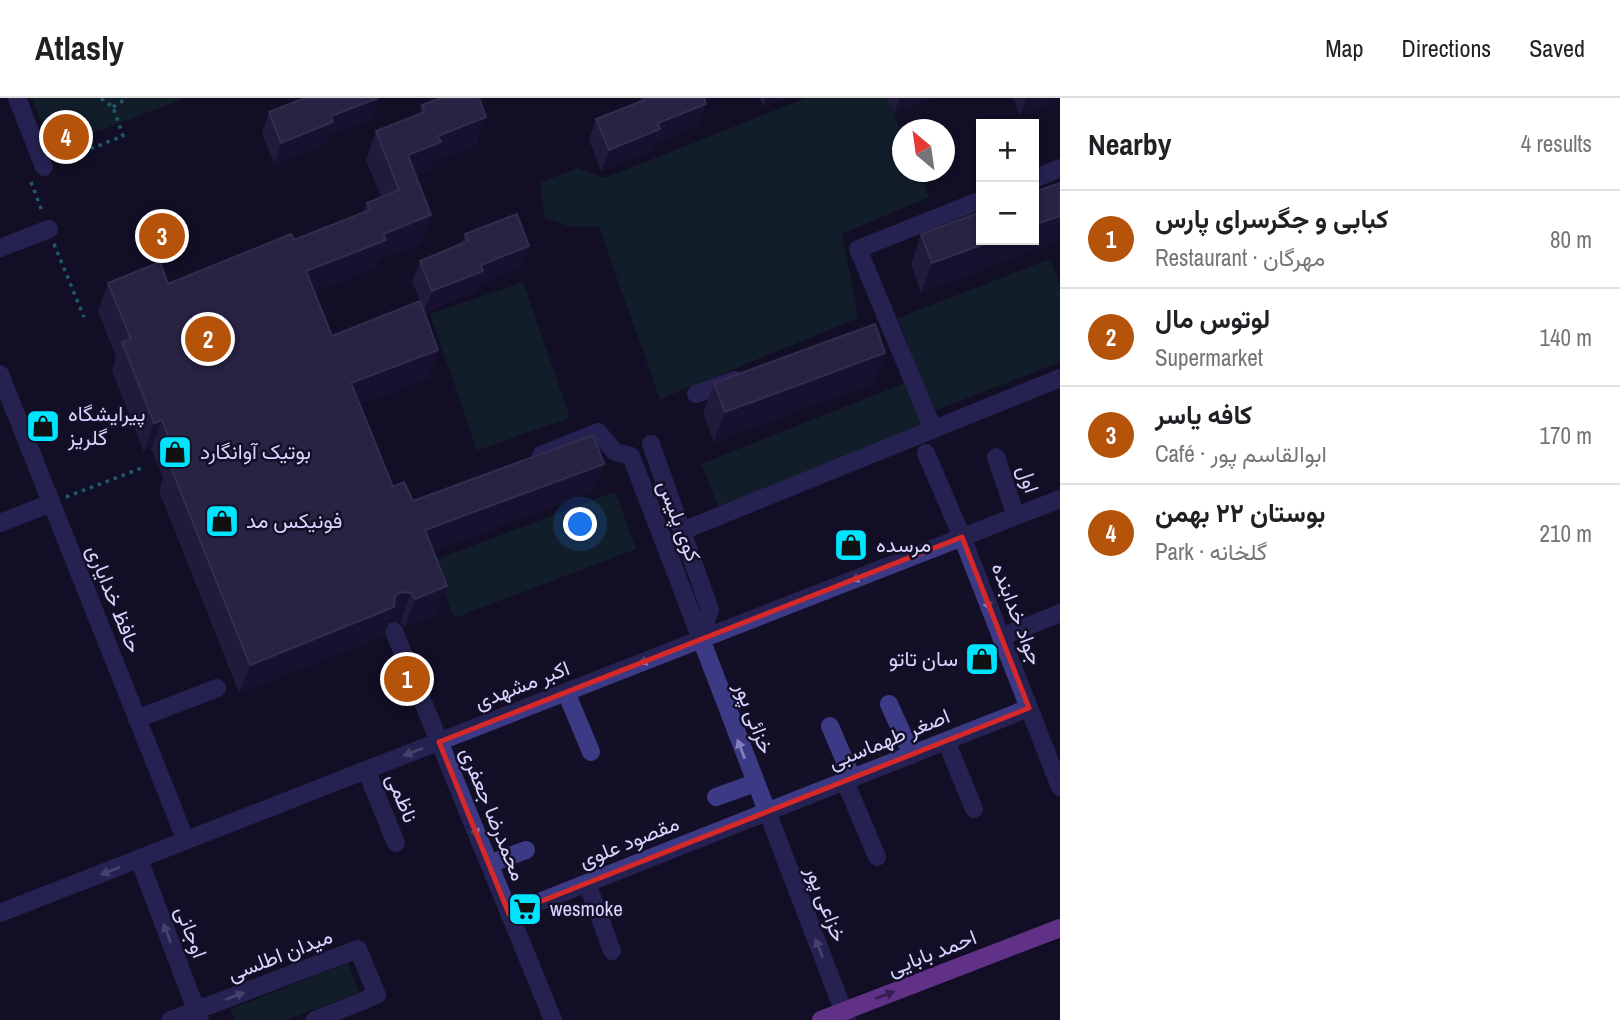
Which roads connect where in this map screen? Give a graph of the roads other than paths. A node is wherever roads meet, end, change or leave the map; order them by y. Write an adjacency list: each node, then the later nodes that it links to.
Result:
1 (17, 98): 2 (street)
2 (44, 167)
3 (1060, 169): 4 (street)
4 (1039, 177)
5 (976, 202): 12 (street)
6 (48, 229): 7 (street)
7 (0, 248)
8 (0, 374): 18 (street, حافظ خدایاری)
9 (747, 375): 11 (street)
10 (1060, 378): 12 (street)
11 (696, 394)
12 (933, 429): 21 (street)
13 (651, 444): 21 (street, کوی پلیس)
14 (926, 453): 22 (street, جواد خدابنده)
15 (996, 457): 19 (street, اول)
16 (521, 463): 26 (street, کوی پلیس)
17 (1060, 499): 19 (street, اکبر مشهدی)
18 (51, 503): 20 (street); 31 (street, حافظ خدایاری)
19 (1016, 516): 22 (street, اکبر مشهدی)
20 (0, 523)
21 (682, 531): 26 (street, کوی پلیس)
22 (962, 537): 25 (street, جواد خدابنده, one-way to 25); 26 (street, اکبر مشهدی, one-way to 26)
23 (1060, 613): 25 (street)
24 (394, 631): 34 (street, محمدرضا جعفری)
25 (1001, 637): 30 (street, جواد خدابنده)
26 (699, 640): 28 (street, اکبر مشهدی, one-way to 28); 39 (street, خزائی پور, one-way to 26)
27 (217, 688): 31 (street)
28 (566, 692): 34 (street, اکبر مشهدی); 35 (street)
29 (889, 704): 36 (street)
30 (1029, 708): 33 (street, اصغر طهماسبی); 40 (street, جواد خدابنده)
31 (137, 719): 44 (street, حافظ خدایاری)
32 (830, 726): 38 (street)
33 (946, 741): 36 (street, اصغر طهماسبی); 42 (street)
34 (439, 742): 37 (street, اکبر مشهدی, one-way to 37); 49 (street, محمدرضا جعفری, one-way to 49)
35 (591, 752)
36 (912, 755): 38 (street, اصغر طهماسبی)
37 (366, 770): 44 (street, اکبر مشهدی); 45 (street, ناظمی)
38 (848, 780): 43 (street, اصغر طهماسبی); 47 (street)
39 (755, 783): 41 (street); 43 (street, خزائی پور)
40 (1060, 787)
41 (716, 797)
42 (974, 810)
43 (766, 813): 50 (street, مقصود علوی); 56 (street, خزاعی پور, one-way to 43)
44 (186, 841): 48 (street, اکبر مشهدی)
45 (396, 843)
46 (526, 850): 49 (street)
47 (877, 857)
48 (139, 859): 51 (street, اکبر مشهدی, one-way to 51); 55 (street, اوجانی, one-way to 48)
49 (489, 864): 52 (street, محمدرضا جعفری)
50 (587, 883): 52 (street, مقصود علوی); 54 (street)
51 (2, 908)
52 (509, 914): 59 (street, محمدرضا جعفری)
53 (1060, 928): 56 (main road, احمد بابایی, one-way to 53)
54 (612, 951)
55 (198, 1015): 57 (street, میدان اطلسی, one-way to 57); 58 (street, میدان اطلسی)
56 (845, 1016): 60 (main road, احمد بابایی)
57 (324, 1018)
58 (171, 1020)
59 (553, 1020)
60 (821, 1020)

